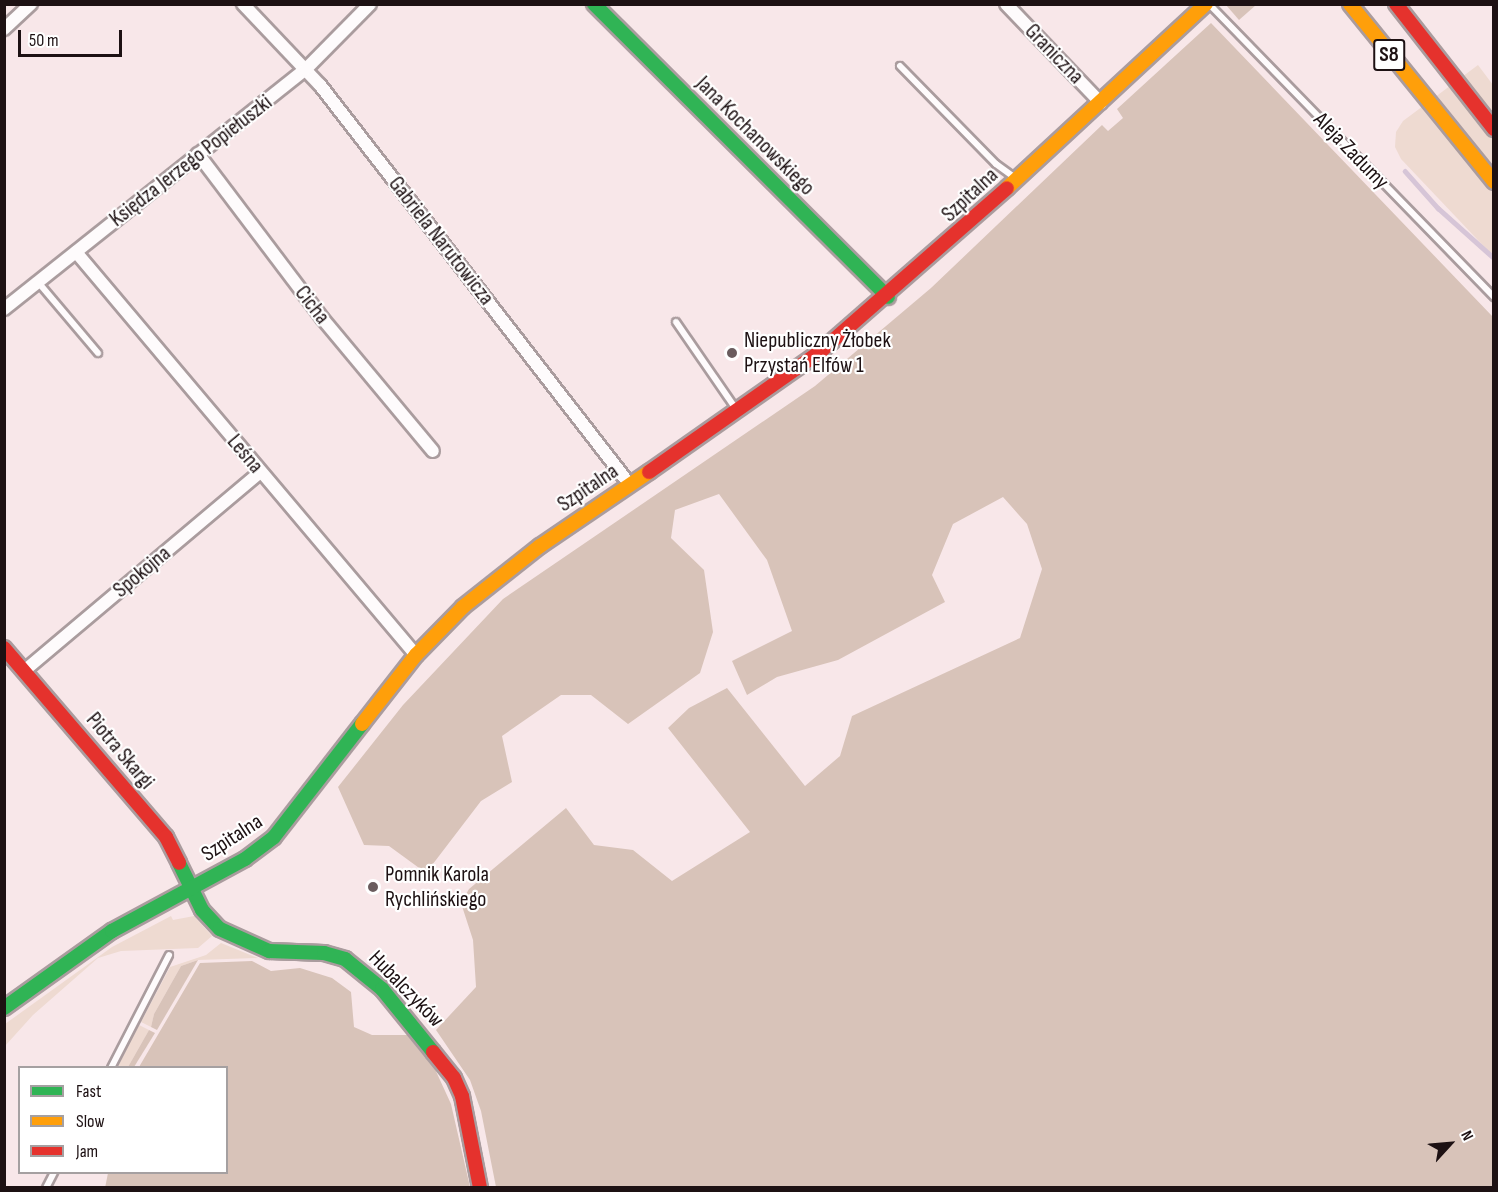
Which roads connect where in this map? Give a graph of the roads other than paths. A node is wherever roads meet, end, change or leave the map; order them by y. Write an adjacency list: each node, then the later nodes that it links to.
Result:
1 (31, 4): 9 (street)
2 (243, 4): 11 (street, Gabriela Narutowicza)
3 (370, 4): 11 (street, Księdza Jerzego Popiełuszki)
4 (594, 4): 19 (main road, Jana Kochanowskiego)
5 (1006, 4): 12 (street, Graniczna)
6 (1208, 4): 12 (main road, Szpitalna); 20 (lane, Aleja Zadumy)
7 (1350, 4): 16 (main road, S8)
8 (1396, 4): 13 (main road, S8)
9 (4, 29)
10 (900, 66): 15 (lane)
11 (306, 69): 14 (street, Księdza Jerzego Popiełuszki); 27 (street, Gabriela Narutowicza)
12 (1101, 103): 15 (main road, Szpitalna)
13 (1494, 129)
14 (198, 154): 17 (street, Księdza Jerzego Popiełuszki); 25 (street, Cicha)
15 (1017, 179): 19 (main road, Szpitalna)
16 (1494, 182)
17 (76, 252): 18 (street, Księdza Jerzego Popiełuszki); 26 (street, Leśna)
18 (38, 282): 21 (street, Księdza Jerzego Popiełuszki); 23 (lane)
19 (888, 297): 24 (main road, Szpitalna)
20 (1494, 297)
21 (4, 309)
22 (676, 322): 24 (lane)
23 (98, 353)
24 (738, 412): 27 (main road, Szpitalna)
25 (433, 451)
26 (260, 472): 29 (street, Leśna); 30 (street, Spokojna)
27 (630, 485): 29 (main road, Szpitalna)
28 (4, 648): 30 (main road, Piotra Skargi)
29 (416, 655): 31 (main road, Szpitalna)
30 (24, 671): 31 (main road, Piotra Skargi)
31 (191, 888): 33 (main road, Szpitalna); 37 (main road, Hubalczyków)
32 (169, 955): 34 (lane)
33 (4, 1008)
34 (112, 1066)
35 (53, 1174): 36 (lane)
36 (46, 1188)
37 (480, 1188)

